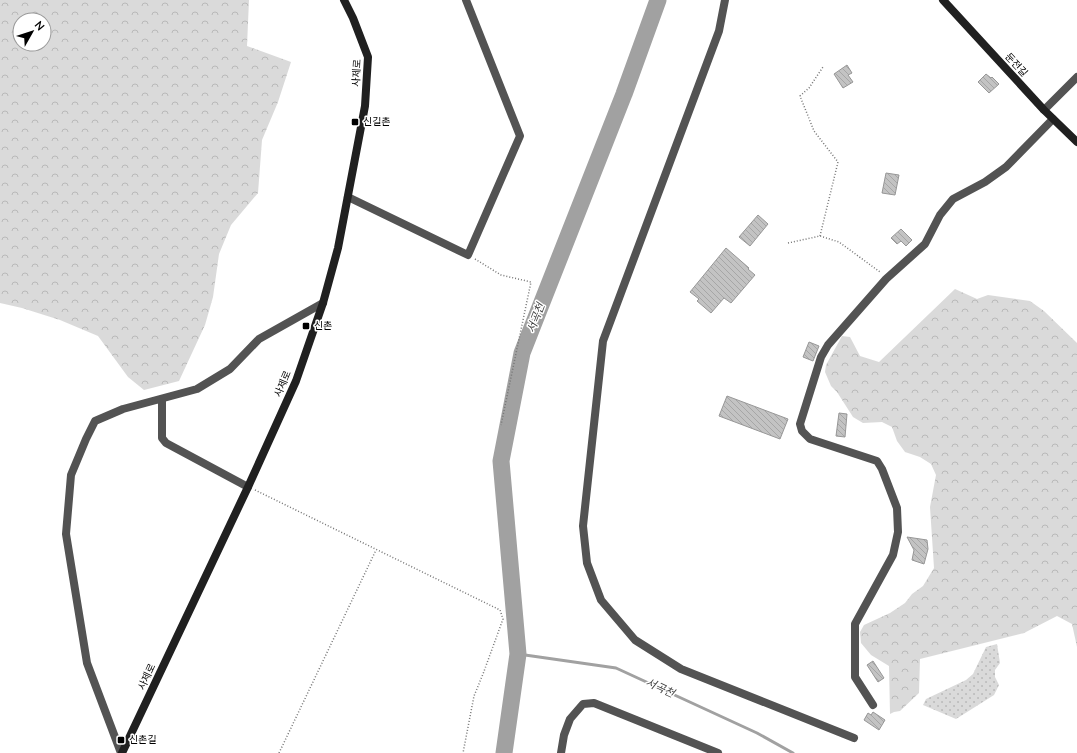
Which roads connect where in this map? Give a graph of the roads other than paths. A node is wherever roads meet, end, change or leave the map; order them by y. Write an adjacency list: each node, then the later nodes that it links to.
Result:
1 (344, 0): 9 (street, 사제로)
2 (466, 0): 9 (street)
3 (725, 0): 14 (street)
4 (943, 0): 6 (street, 둔전길)
5 (1077, 77): 6 (street)
6 (1044, 110): 7 (street, 둔전길)
7 (1053, 119): 8 (street, 둔전길); 13 (street)
8 (1077, 142)
9 (348, 197): 10 (street, 사제로)
10 (324, 302): 11 (street); 12 (street, 사제로)
11 (162, 399): 12 (street); 15 (street)
12 (248, 486): 15 (street, 사제로)
13 (873, 705)
14 (854, 738)
15 (122, 753)
16 (561, 753): 17 (street)
17 (718, 753)

